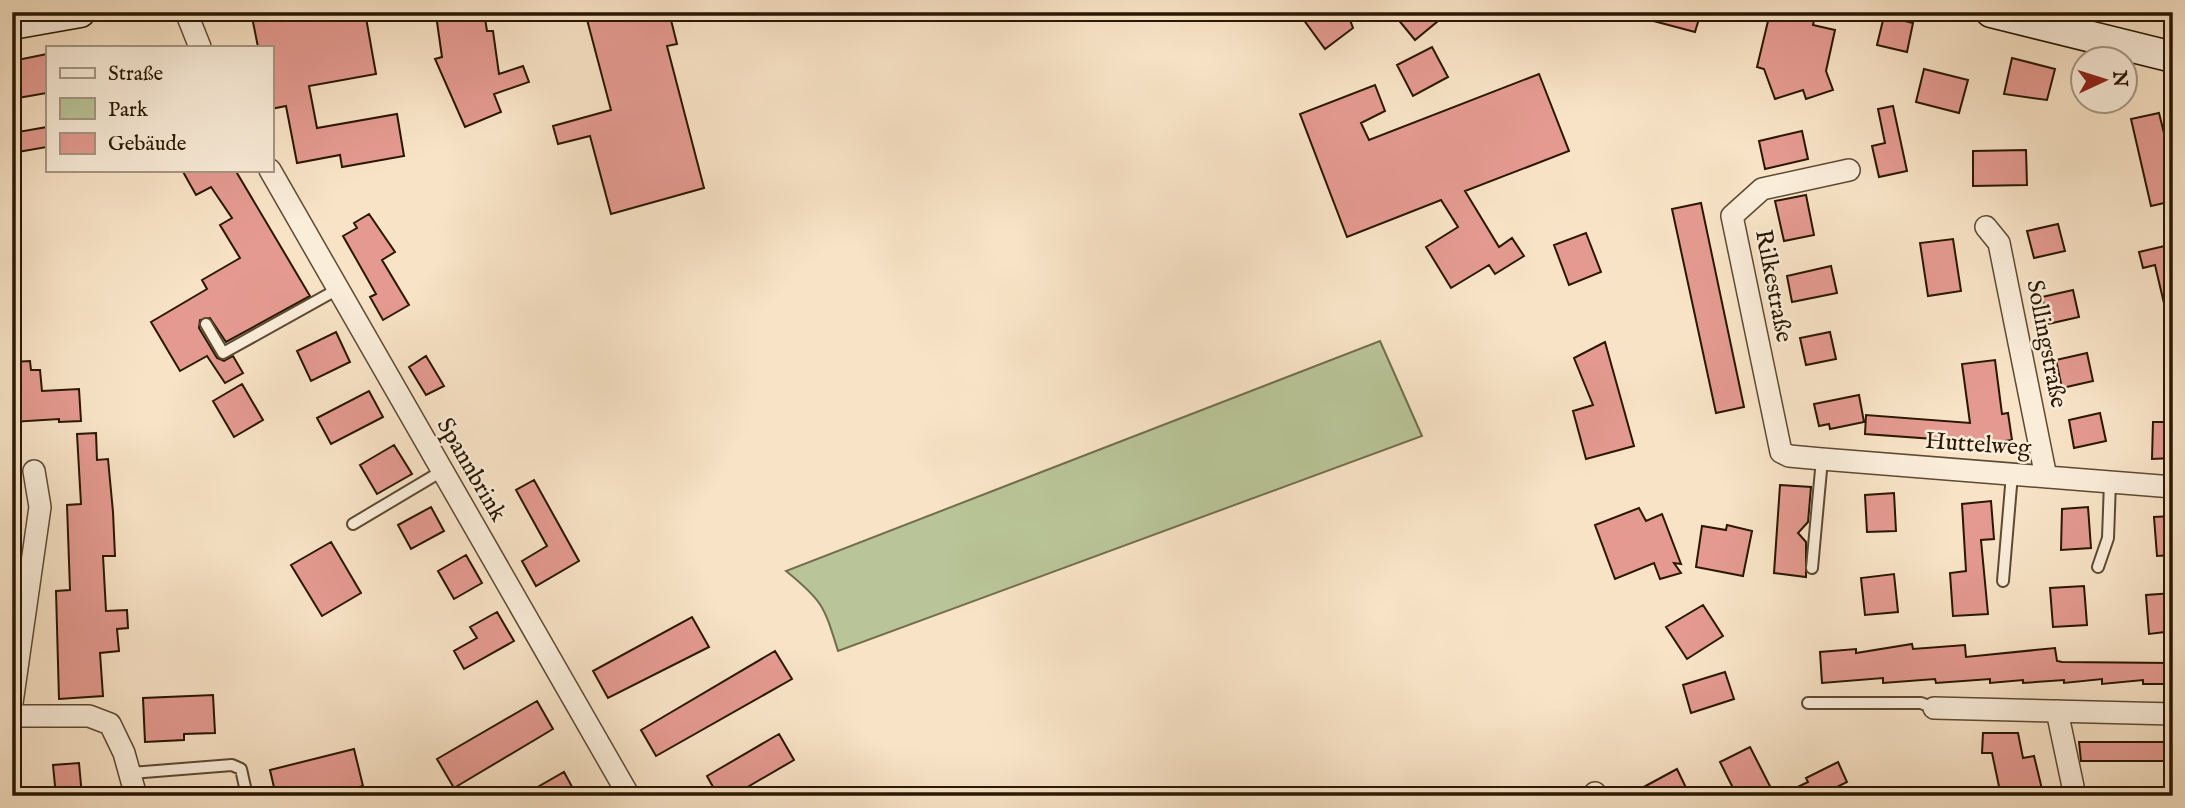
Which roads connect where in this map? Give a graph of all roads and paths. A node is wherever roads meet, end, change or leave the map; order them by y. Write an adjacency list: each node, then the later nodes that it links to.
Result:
1 (80, 12): 4 (street)
2 (186, 12): 5 (street)
3 (1992, 12): 6 (street)
4 (12, 24)
5 (201, 46)
6 (2173, 57)
7 (1849, 170): 12 (street, Rilkestraße)
8 (271, 172): 10 (street, Spannbrink)
9 (1986, 227): 17 (street, Sollingstraße)
10 (338, 289): 11 (lane); 15 (street, Spannbrink)
11 (206, 324)
12 (1781, 452): 13 (street, Huttelweg)
13 (1822, 459): 16 (street, Huttelweg); 22 (lane)
14 (34, 471): 24 (street)
15 (442, 471): 20 (lane); 33 (street, Spannbrink)
16 (2012, 474): 17 (street, Huttelweg); 23 (lane)
17 (2046, 477): 18 (street, Huttelweg)
18 (2110, 482): 19 (street, Huttelweg); 21 (lane)
19 (2173, 487)
20 (353, 524)
21 (2098, 567)
22 (1812, 568)
23 (2003, 581)
24 (12, 703)
25 (1808, 703): 26 (lane)
26 (1934, 708): 27 (street)
27 (2057, 711): 28 (street); 34 (street)
28 (2173, 714)
29 (12, 716): 30 (street)
30 (131, 773): 31 (street); 32 (lane)
31 (136, 796)
32 (247, 796)
33 (629, 796)
34 (2075, 796)

